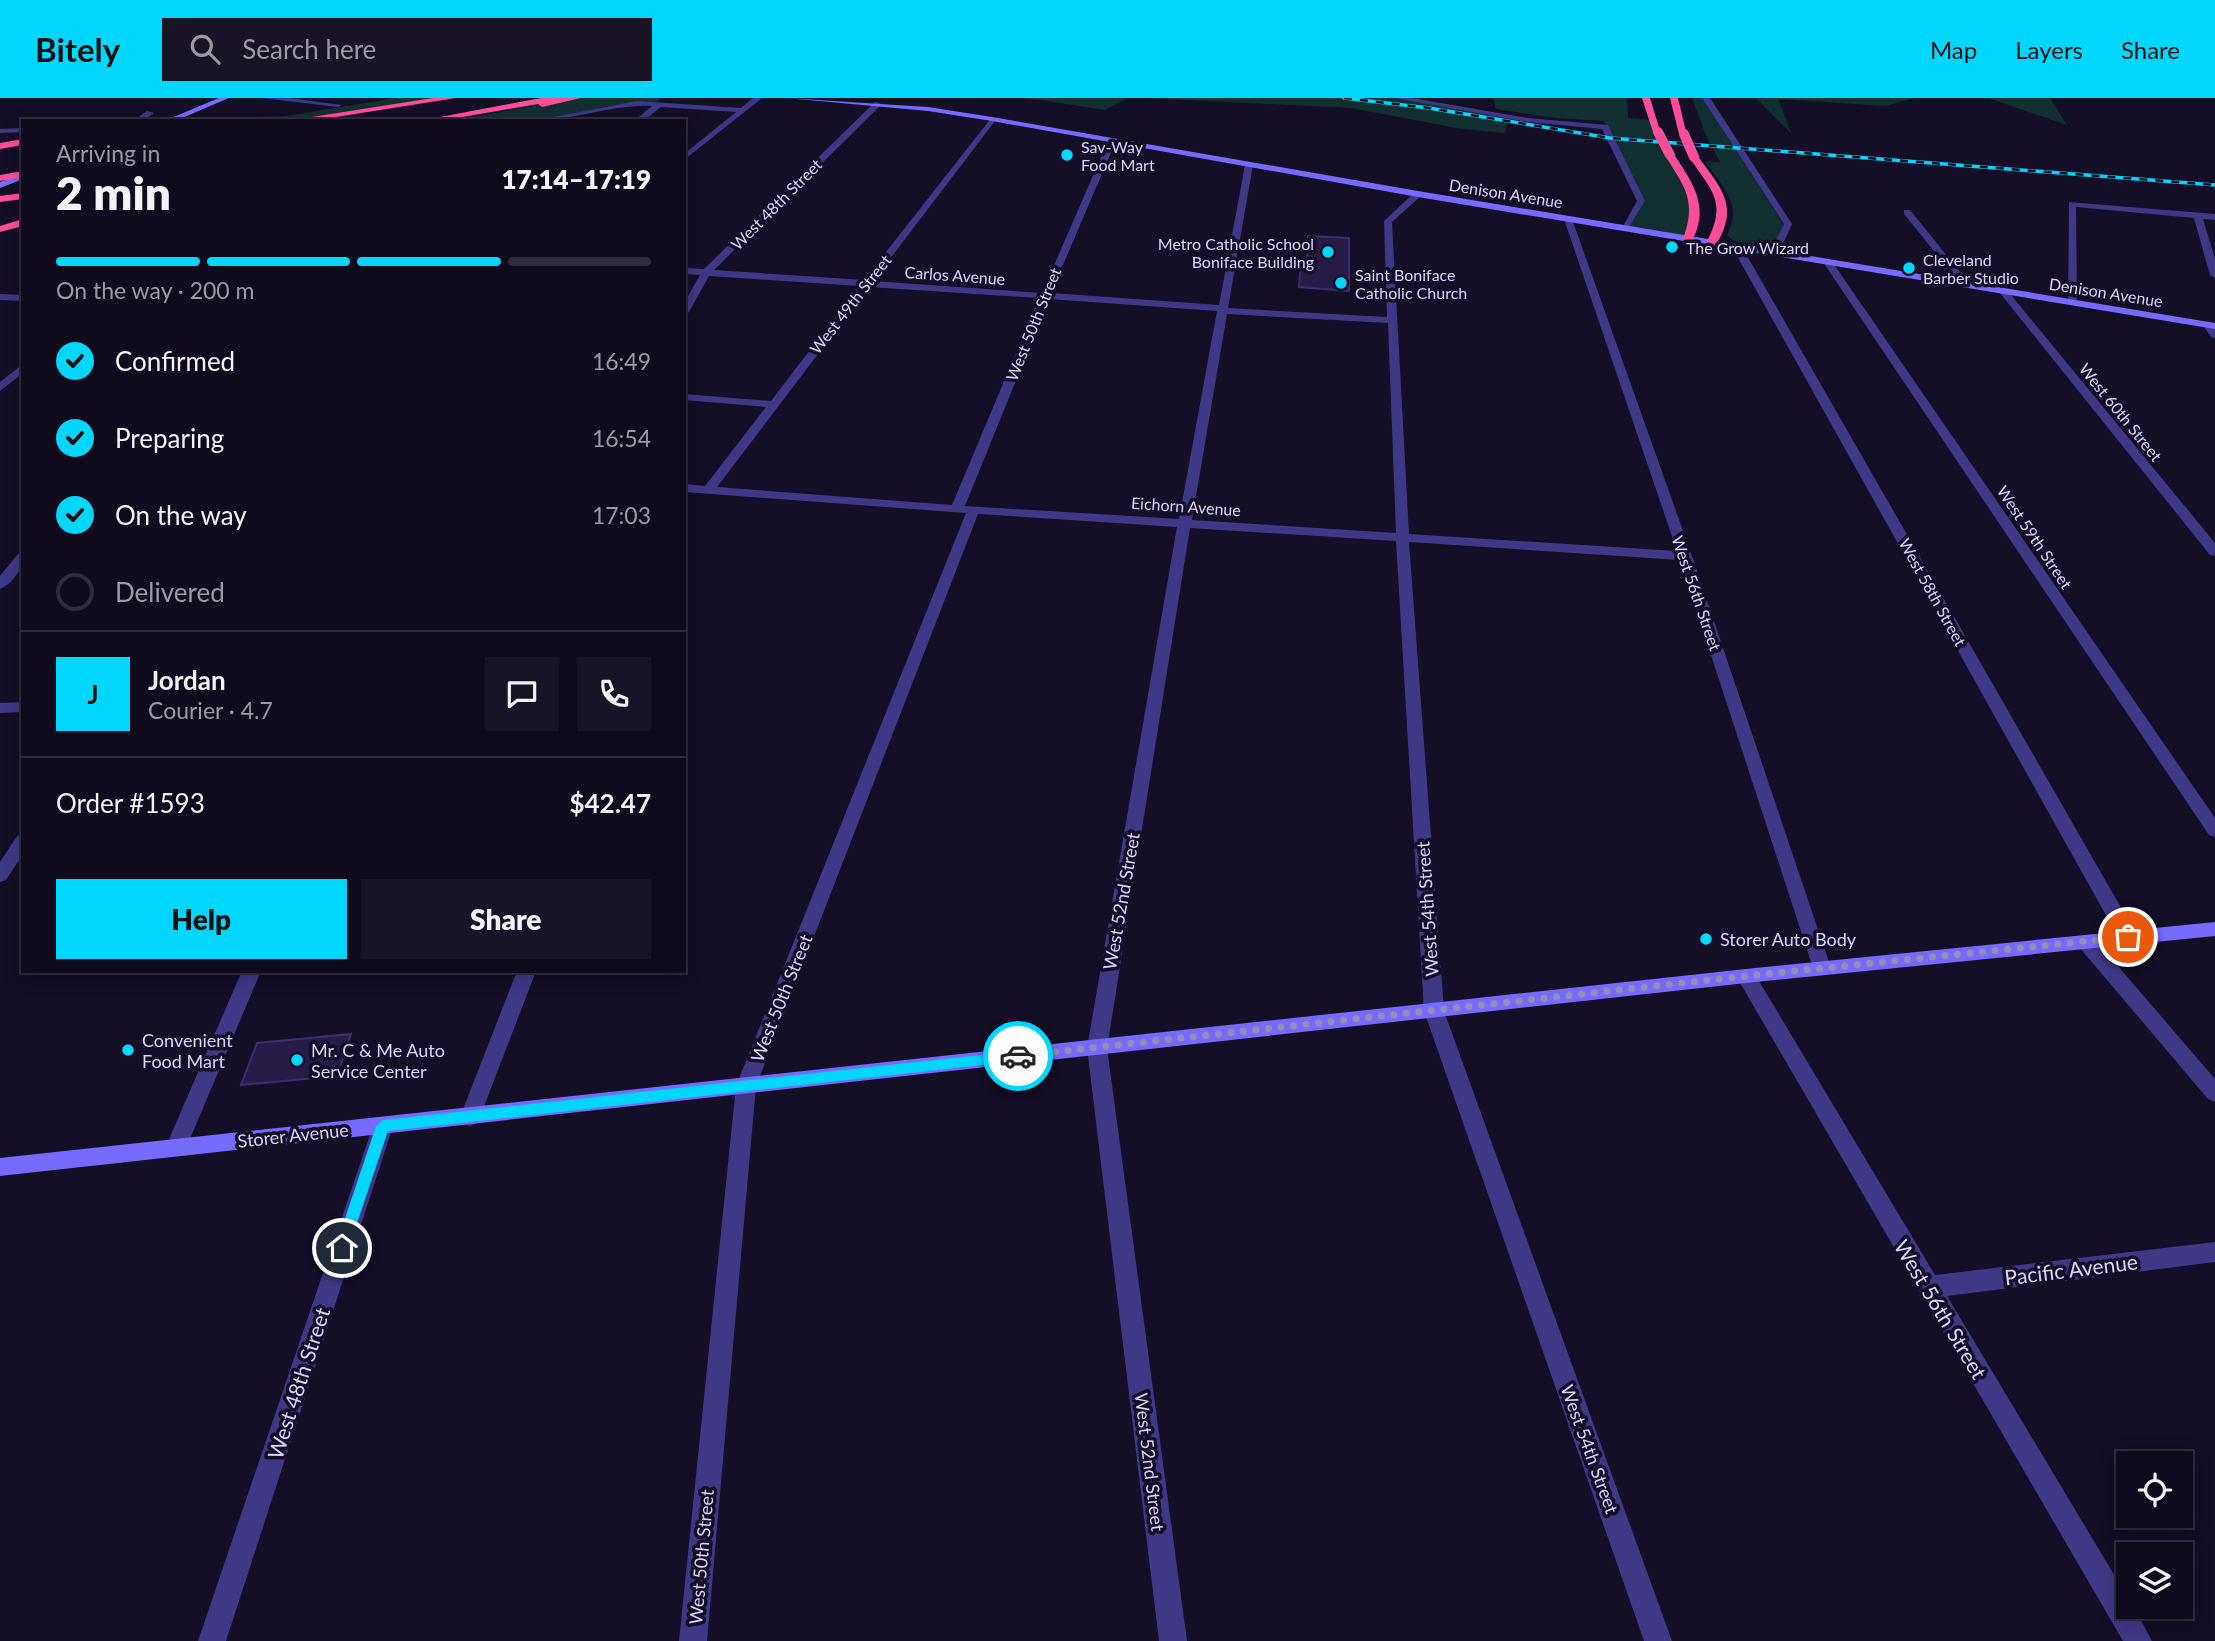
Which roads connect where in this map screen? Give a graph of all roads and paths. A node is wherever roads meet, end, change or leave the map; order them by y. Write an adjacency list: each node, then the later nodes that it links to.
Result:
1 (225, 98): 21 (main road)
2 (267, 98): 16 (street)
3 (452, 98): 22 (highway)
4 (513, 98): 19 (highway)
5 (556, 98): 19 (highway)
6 (578, 98): 24 (highway)
7 (758, 98): 17 (street)
8 (790, 98): 15 (main road, Denison Avenue)
9 (1399, 98): 49 (street)
10 (1646, 98): 51 (highway, bridge)
11 (1674, 98): 52 (highway, bridge)
12 (1706, 98): 54 (street)
13 (466, 100): 23 (highway)
14 (660, 104): 17 (street); 25 (street); 26 (street)
15 (878, 104): 27 (main road, Denison Avenue); 57 (street, West 48th Street)
16 (338, 105)
17 (743, 110): 33 (street)
18 (150, 113): 20 (street)
19 (419, 118)
20 (140, 119)
21 (173, 119)
22 (304, 119)
23 (357, 119)
24 (462, 119)
25 (546, 119)
26 (641, 119)
27 (992, 119): 30 (main road, Denison Avenue); 59 (street, West 49th Street)
28 (21, 130): 29 (street)
29 (0, 131)
30 (1112, 141): 34 (main road, Denison Avenue); 64 (street, West 50th Street)
31 (21, 142): 32 (highway)
32 (0, 146)
33 (686, 156)
34 (1250, 165): 41 (main road, Denison Avenue); 67 (street, West 52nd Street)
35 (21, 177): 36 (highway)
36 (0, 178)
37 (21, 178): 38 (highway)
38 (0, 185)
39 (21, 189): 40 (highway)
40 (0, 192)
41 (1418, 194): 47 (main road, Denison Avenue); 68 (street, West 54th Street)
42 (21, 196): 43 (highway)
43 (0, 199)
44 (1907, 212): 60 (street)
45 (2198, 216): 46 (street); 58 (street); 65 (street)
46 (2215, 217)
47 (1568, 219): 49 (main road, Denison Avenue); 82 (street, West 56th Street)
48 (21, 223): 50 (highway)
49 (1624, 228): 51 (main road, Denison Avenue)
50 (0, 229)
51 (1688, 239): 52 (main road, Denison Avenue)
52 (1712, 243): 53 (main road, Denison Avenue)
53 (1737, 247): 54 (main road, Denison Avenue); 92 (street, West 58th Street)
54 (1775, 253): 55 (main road, Denison Avenue)
55 (1828, 262): 60 (main road, Denison Avenue); 88 (street, West 59th Street)
56 (686, 271): 57 (street, Carlos Avenue)
57 (706, 273): 59 (street, Carlos Avenue); 66 (street, West 48th Street)
58 (2215, 275)
59 (865, 284): 64 (street, Carlos Avenue); 75 (street, West 49th Street)
60 (1966, 285): 61 (main road, Denison Avenue)
61 (2003, 291): 65 (main road, Denison Avenue); 81 (street, West 60th Street)
62 (0, 296): 63 (street)
63 (21, 298)
64 (1044, 298): 67 (street, Carlos Avenue); 78 (street, West 50th Street)
65 (2072, 303): 69 (main road, Denison Avenue)
66 (686, 308)
67 (1222, 310): 68 (street, Carlos Avenue); 79 (street, West 52nd Street)
68 (1392, 320): 80 (street, West 54th Street)
69 (2211, 325): 70 (street)
70 (2215, 335)
71 (21, 369): 73 (street)
72 (21, 384): 73 (street)
73 (2, 386)
74 (686, 397): 75 (street)
75 (772, 404): 77 (street, West 49th Street)
76 (686, 488): 77 (street, Eichorn Avenue)
77 (709, 489): 78 (street, Eichorn Avenue)
78 (965, 509): 79 (street, Eichorn Avenue); 100 (street, West 50th Street)
79 (1185, 524): 80 (street, Eichorn Avenue); 99 (street, West 52nd Street)
80 (1403, 538): 82 (street, Eichorn Avenue); 98 (street, West 54th Street)
81 (2215, 552)
82 (1685, 556): 94 (street, West 56th Street)
83 (21, 559): 85 (street)
84 (21, 582): 85 (street)
85 (0, 584)
86 (21, 706): 87 (street)
87 (0, 708)
88 (2215, 831)
89 (21, 843): 90 (street)
90 (0, 876)
91 (2215, 929): 92 (main road, Storer Avenue)
92 (2128, 937): 93 (main road, Storer Avenue)
93 (2086, 942): 94 (main road, Storer Avenue); 101 (street)
94 (1822, 968): 97 (main road, Storer Avenue)
95 (251, 973): 104 (street)
96 (526, 973): 102 (street)
97 (1746, 976): 98 (main road, Storer Avenue); 107 (street, West 56th Street)
98 (1434, 1011): 99 (main road, Storer Avenue); 111 (street, West 54th Street)
99 (1097, 1048): 100 (main road, Storer Avenue); 110 (street, West 52nd Street)
100 (746, 1086): 102 (main road, Storer Avenue); 109 (street, West 50th Street)
101 (2215, 1093)
102 (470, 1117): 103 (main road, Storer Avenue)
103 (383, 1126): 104 (main road, Storer Avenue); 108 (street, West 48th Street)
104 (177, 1146): 105 (main road, Storer Avenue)
105 (0, 1167)
106 (2215, 1252): 107 (street, Pacific Avenue)
107 (1928, 1287): 112 (street, West 56th Street)
108 (212, 1641)
109 (693, 1641)
110 (1173, 1641)
111 (1658, 1641)
112 (2138, 1641)

